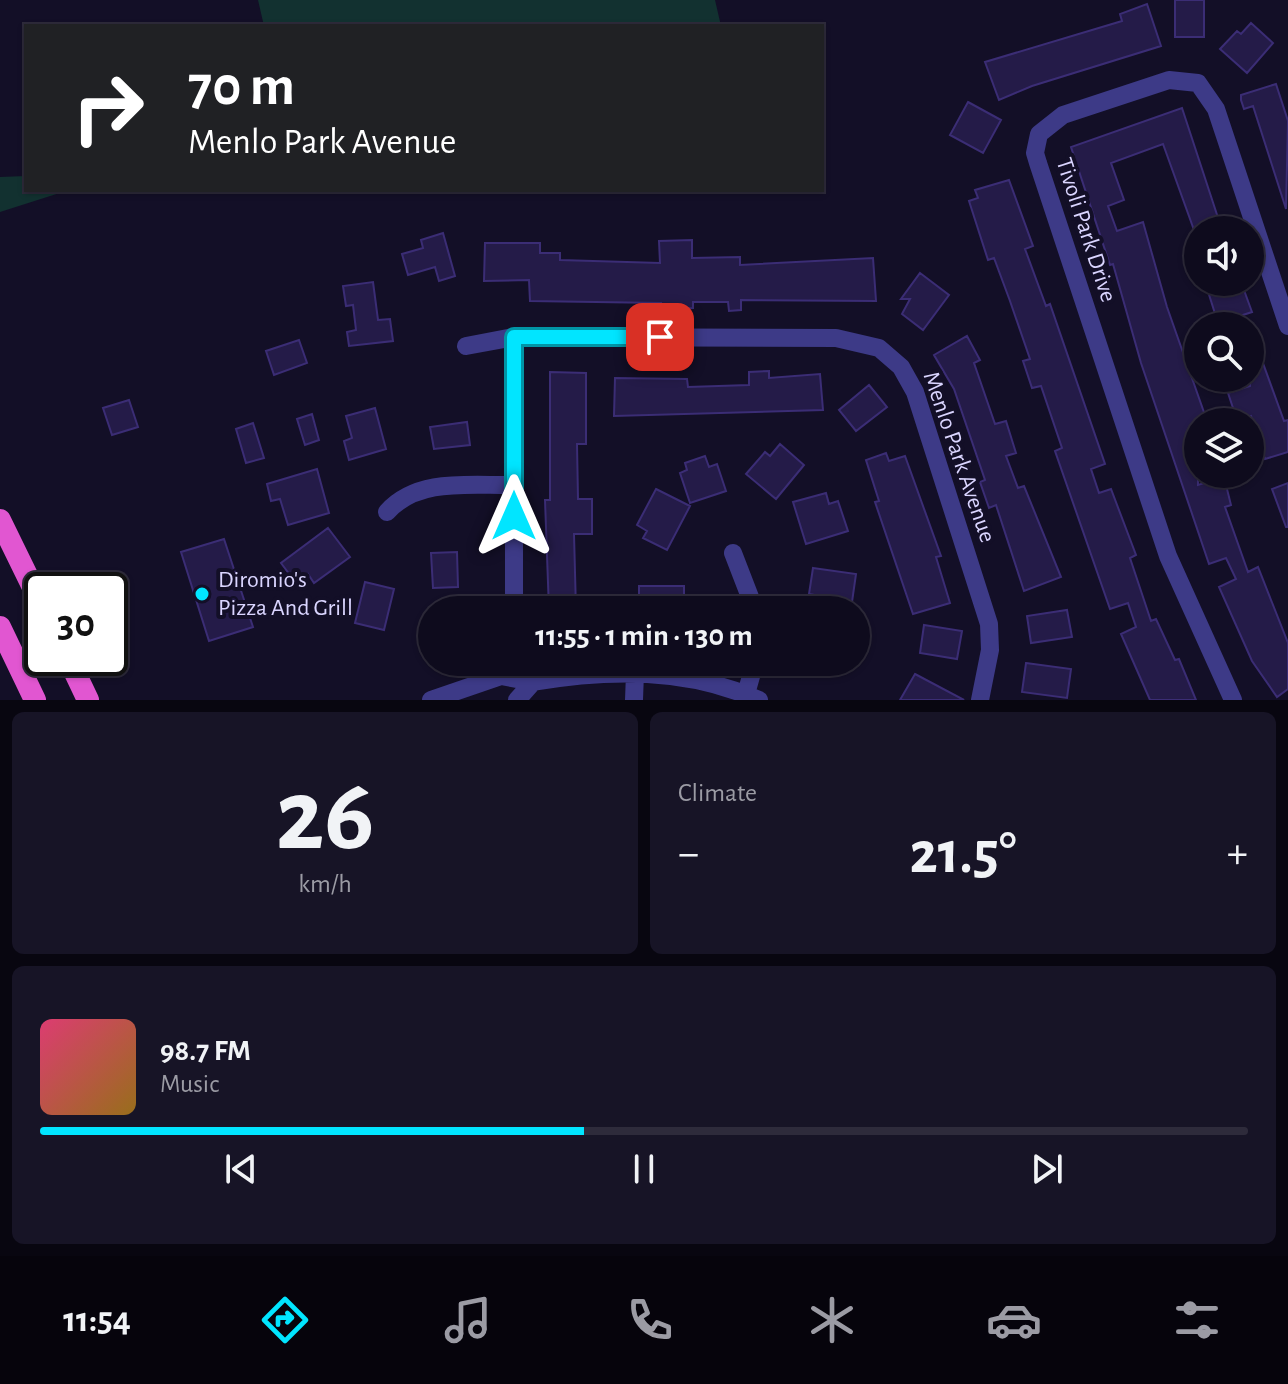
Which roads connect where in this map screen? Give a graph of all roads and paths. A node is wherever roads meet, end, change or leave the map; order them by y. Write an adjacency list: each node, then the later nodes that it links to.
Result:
1 (1288, 326): 28 (street, Tivoli Park Drive)
2 (514, 337): 3 (street, Menlo Park Avenue); 4 (street); 27 (street, Menlo Park Avenue)
3 (466, 346)
4 (515, 485): 5 (street); 9 (street)
5 (387, 512)
6 (0, 520): 8 (highway)
7 (733, 553): 10 (street)
8 (25, 572)
9 (514, 596)
10 (750, 596)
11 (0, 627): 22 (highway)
12 (77, 676): 23 (highway)
13 (489, 676): 24 (street)
14 (521, 676): 20 (street)
15 (529, 676): 20 (street)
16 (573, 676): 20 (street)
17 (635, 676): 26 (street)
18 (659, 676): 21 (street)
19 (754, 676): 21 (street)
20 (533, 682): 25 (street)
21 (752, 697)
22 (35, 700)
23 (88, 700)
24 (431, 700)
25 (517, 700)
26 (634, 700)
27 (980, 700)
28 (1233, 700)

